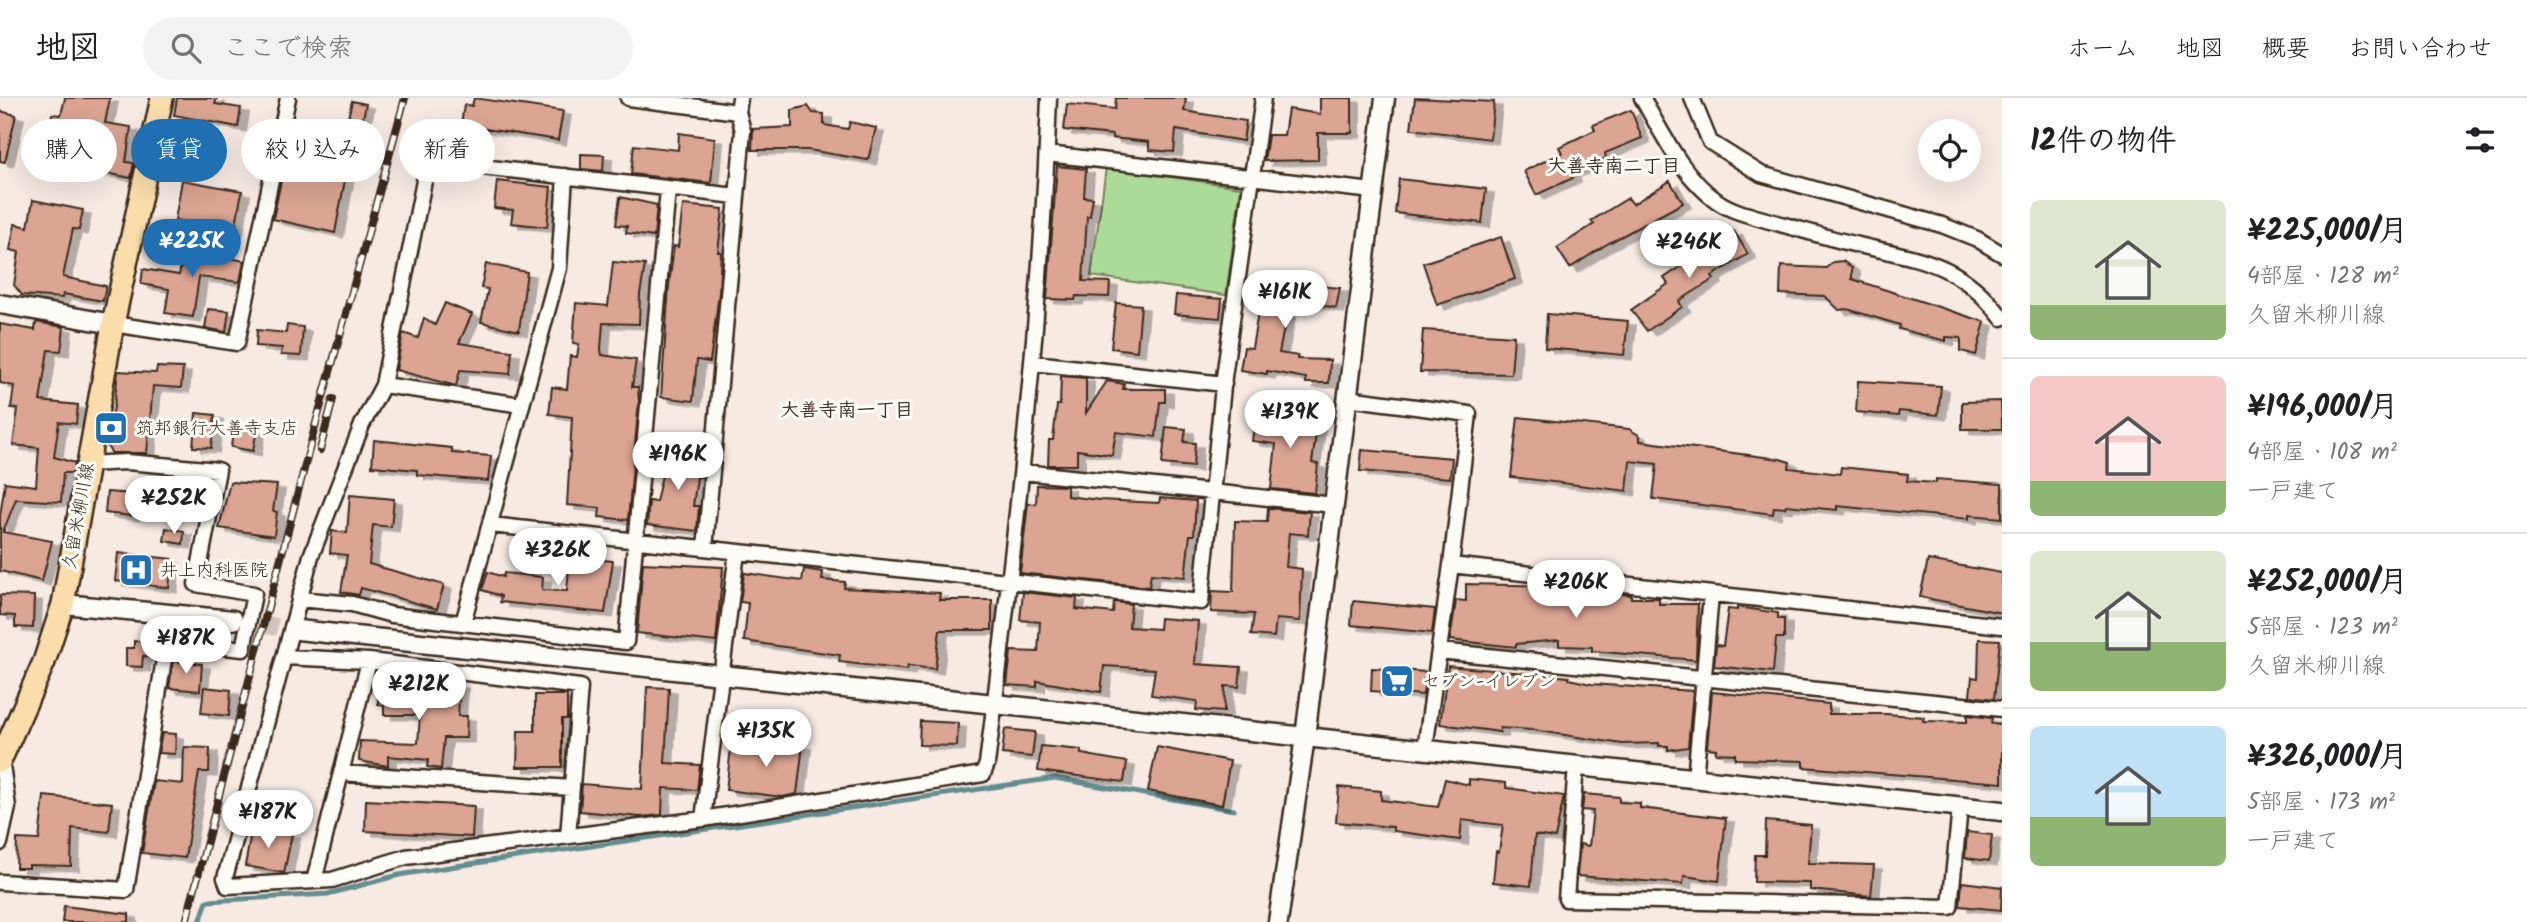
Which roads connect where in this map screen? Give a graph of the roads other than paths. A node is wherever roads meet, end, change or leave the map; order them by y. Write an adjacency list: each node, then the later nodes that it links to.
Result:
1 (162, 98): 19 (main road, 久留米柳川線)
2 (288, 98): 19 (street)
3 (628, 98): 9 (street)
4 (1049, 98): 10 (street)
5 (1263, 98): 12 (street)
6 (1385, 98): 14 (street)
7 (1642, 98): 18 (street)
8 (1692, 98): 16 (street)
9 (739, 105): 15 (street)
10 (1047, 154): 12 (street); 20 (street)
11 (565, 176): 13 (street); 22 (street); 24 (street)
12 (1253, 178): 14 (street); 21 (street)
13 (668, 190): 15 (street); 30 (street)
14 (1373, 191): 23 (street)
15 (736, 196): 31 (street)
16 (2002, 254)
17 (0, 304): 19 (street)
18 (2002, 318)
19 (113, 324): 25 (main road, 久留米柳川線)
20 (1034, 363): 21 (street); 26 (street)
21 (1224, 384): 27 (street)
22 (383, 385): 24 (street); 36 (street)
23 (1347, 398): 28 (street); 33 (street)
24 (522, 405): 29 (street)
25 (86, 464): 37 (main road, 久留米柳川線); 62 (street)
26 (1023, 472): 27 (street); 34 (street)
27 (1213, 491): 28 (street); 34 (street)
28 (1334, 505): 49 (street)
29 (491, 525): 30 (street); 39 (street)
30 (633, 541): 31 (street); 39 (street)
31 (705, 548): 32 (street)
32 (737, 552): 34 (street); 45 (street)
33 (1451, 565): 35 (street); 42 (street)
34 (1008, 581): 47 (street)
35 (1711, 594): 40 (street); 46 (street)
36 (299, 599): 39 (street); 43 (street)
37 (63, 604): 38 (street); 51 (main road, 久留米柳川線)
38 (233, 620)
39 (463, 624)
40 (2002, 626)
41 (298, 630): 45 (street)
42 (1439, 651): 46 (street); 50 (street)
43 (284, 657): 44 (street); 61 (street)
44 (369, 661): 53 (street); 55 (street)
45 (721, 674): 47 (street); 58 (street)
46 (1702, 678): 48 (street); 54 (street)
47 (995, 702): 49 (street); 58 (street)
48 (2002, 709)
49 (1305, 737): 50 (street); 63 (street)
50 (1426, 749): 52 (street)
51 (1, 759): 60 (street)
52 (1576, 765): 54 (street); 56 (street)
53 (341, 773): 55 (street); 61 (street)
54 (1695, 780): 56 (street)
55 (572, 788): 59 (street)
56 (1960, 808): 57 (street)
57 (2002, 811)
58 (703, 819): 59 (street)
59 (568, 836): 61 (street)
60 (0, 843)
61 (314, 881)
62 (0, 882)
63 (1278, 922)

